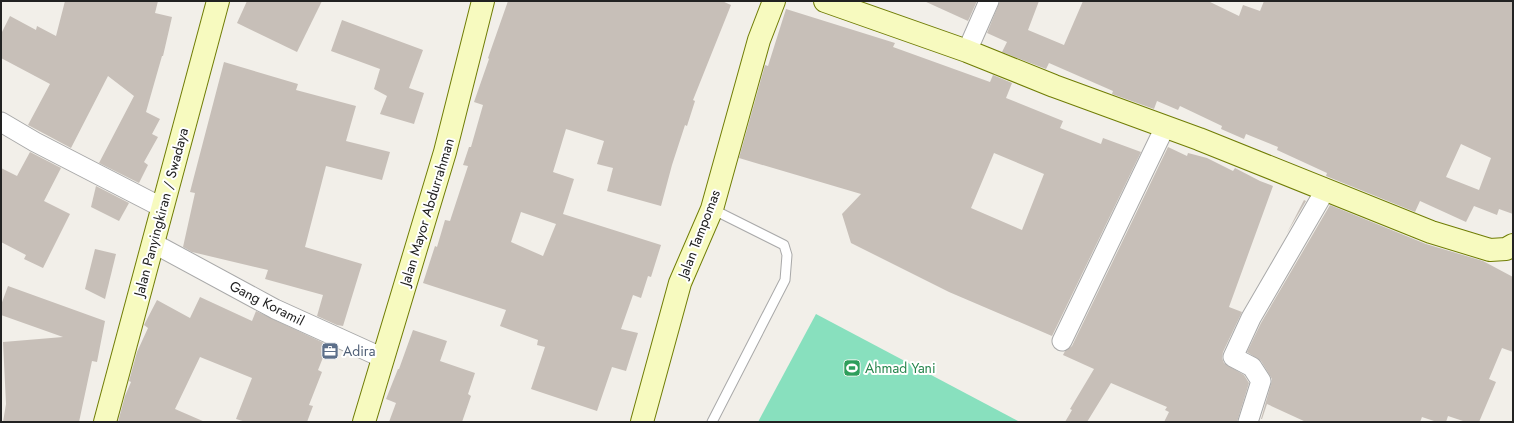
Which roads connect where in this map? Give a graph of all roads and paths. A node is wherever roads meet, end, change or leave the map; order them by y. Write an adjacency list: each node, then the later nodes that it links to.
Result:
1 (218, 1): 10 (street, Jalan Panyingkiran / Swadaya)
2 (483, 1): 15 (street, Jalan Mayor Abdurrahman)
3 (774, 1): 11 (street, Jalan Tampomas)
4 (825, 1): 6 (street)
5 (989, 1): 6 (street)
6 (966, 51): 8 (street)
7 (1, 122): 10 (street)
8 (1165, 127): 9 (street); 14 (street)
9 (1326, 189): 13 (street); 20 (street)
10 (163, 208): 12 (street, Jalan Panyingkiran / Swadaya)
11 (712, 209): 18 (street, Jalan Tampomas); 19 (lane)
12 (153, 243): 15 (street, Gang Koramil); 16 (street, Jalan Panyingkiran / Swadaya)
13 (1513, 245)
14 (1062, 341)
15 (383, 358): 17 (street, Jalan Mayor Abdurrahman)
16 (105, 422)
17 (364, 422)
18 (642, 422)
19 (712, 422)
20 (1248, 422)

